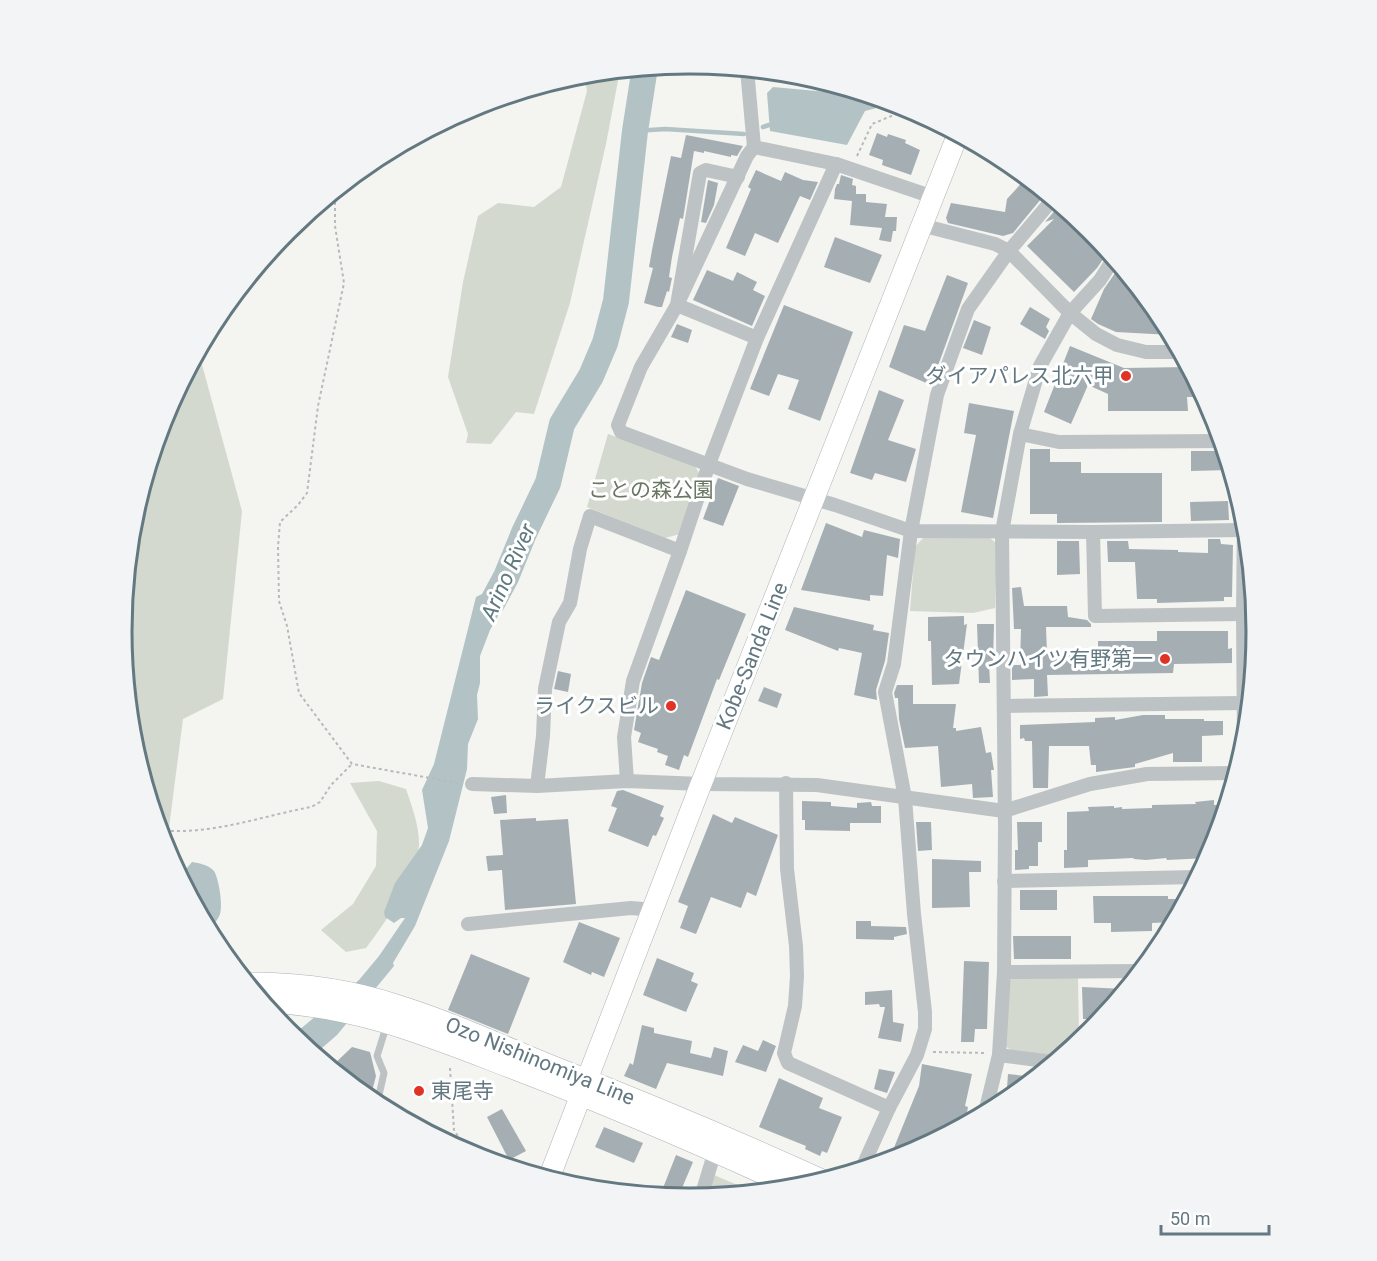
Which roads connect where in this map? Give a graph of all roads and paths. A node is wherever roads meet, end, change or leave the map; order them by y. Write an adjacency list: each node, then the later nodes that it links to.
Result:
1 (748, 77): 6 (street)
2 (822, 90): 3 (path)
3 (837, 94)
4 (896, 114): 8 (path)
5 (955, 142): 10 (main road, Kobe-Sanda Line)
6 (754, 147): 7 (street); 9 (street)
7 (836, 164): 8 (street); 20 (street)
8 (850, 169): 10 (street)
9 (738, 177): 14 (street); 15 (street)
10 (933, 197): 13 (main road, Kobe-Sanda Line)
11 (335, 200): 36 (path)
12 (1048, 205): 16 (street)
13 (921, 225): 16 (street); 25 (main road, Kobe-Sanda Line)
14 (689, 240): 15 (street); 18 (street)
15 (707, 244): 18 (street)
16 (1009, 251): 19 (street); 27 (street)
17 (1109, 266): 19 (street)
18 (677, 305): 20 (street); 24 (street)
19 (1070, 313): 21 (street); 22 (street)
20 (757, 338): 24 (street)
21 (1171, 352)
22 (1020, 434): 23 (street); 28 (street)
23 (1212, 441)
24 (709, 464): 25 (street); 30 (street)
25 (814, 499): 27 (street); 41 (main road, Kobe-Sanda Line)
26 (1235, 524): 29 (street)
27 (911, 531): 28 (street); 43 (street)
28 (1002, 532): 29 (street); 35 (street)
29 (1093, 532): 32 (street)
30 (680, 551): 38 (street); 42 (street)
31 (1243, 586): 32 (street)
32 (1243, 614): 33 (street)
33 (1244, 671)
34 (1241, 703): 35 (street)
35 (1004, 706): 44 (street)
36 (352, 764): 40 (path); 45 (path)
37 (1227, 773): 44 (street)
38 (627, 781): 41 (street); 42 (street)
39 (786, 783): 41 (street); 43 (street); 62 (street)
40 (472, 784): 42 (street)
41 (701, 784): 48 (main road, Kobe-Sanda Line)
42 (537, 786)
43 (905, 798): 44 (street); 55 (street)
44 (1004, 812): 47 (street)
45 (169, 831)
46 (1188, 877): 47 (street)
47 (1004, 880): 51 (street)
48 (654, 910): 49 (street); 59 (main road, Kobe-Sanda Line)
49 (468, 924)
50 (1129, 971): 51 (street)
51 (1004, 972): 56 (street)
52 (258, 983): 54 (main road, Ozo Nishinomiya Line)
53 (274, 1002): 54 (main road, Ozo Nishinomiya Line)
54 (388, 1015): 59 (main road, Ozo Nishinomiya Line); 60 (lane)
55 (918, 1051): 56 (path); 62 (street)
56 (999, 1055): 57 (street); 61 (street)
57 (1042, 1061)
58 (450, 1068): 63 (path)
59 (584, 1087): 64 (main road, Ozo Nishinomiya Line); 66 (main road, Kobe-Sanda Line); 67 (main road, Ozo Nishinomiya Line)
60 (379, 1094)
61 (988, 1100)
62 (889, 1108): 65 (street)
63 (459, 1138)
64 (715, 1151): 68 (main road, Ozo Nishinomiya Line); 69 (street)
65 (866, 1159)
66 (552, 1171)
67 (809, 1174)
68 (778, 1180)
69 (703, 1187)

